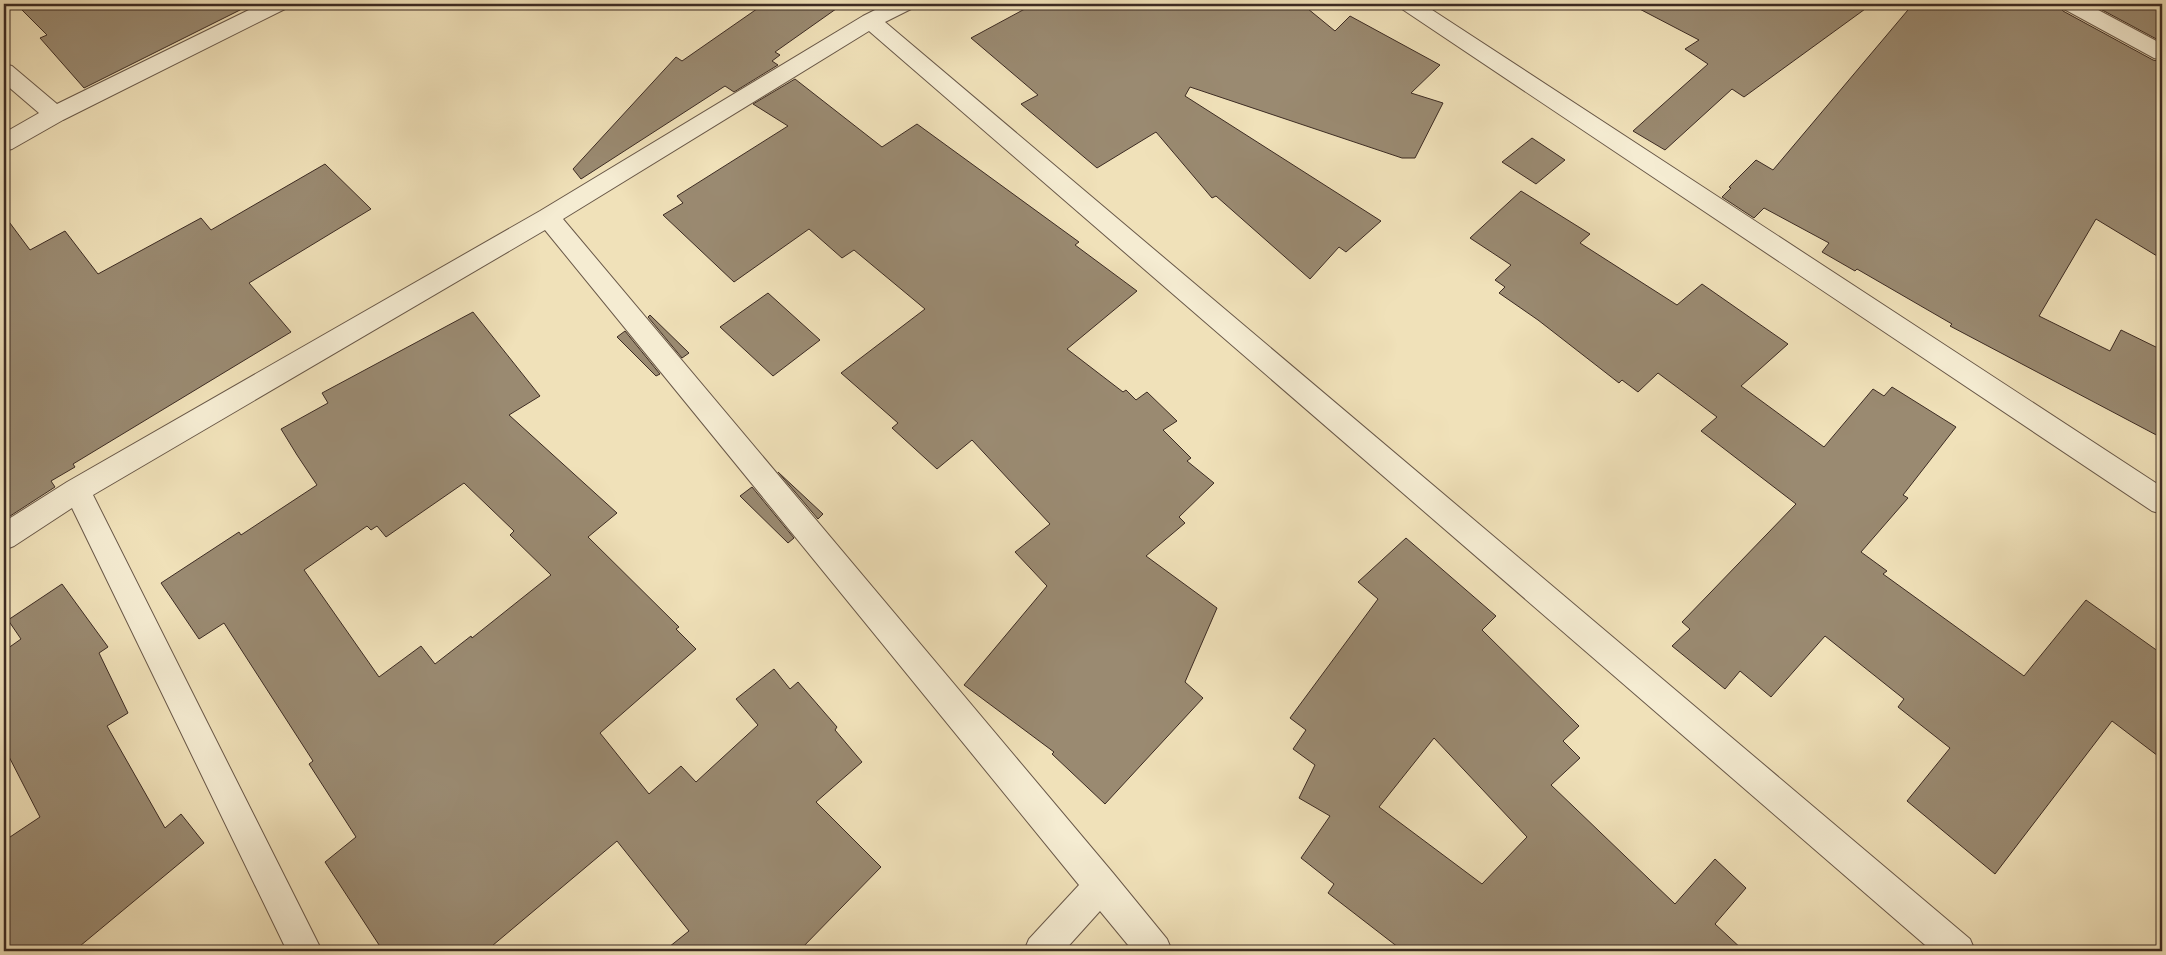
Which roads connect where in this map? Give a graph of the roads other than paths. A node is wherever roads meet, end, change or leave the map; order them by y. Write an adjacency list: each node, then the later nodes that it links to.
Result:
1 (278, 4): 8 (street)
2 (904, 4): 5 (street)
3 (1409, 4): 12 (street)
4 (2071, 4): 6 (street)
5 (870, 21): 10 (street); 18 (street)
6 (2162, 53)
7 (4, 71): 8 (street)
8 (55, 114): 9 (street)
9 (4, 143)
10 (548, 217): 11 (street); 14 (street)
11 (77, 490): 13 (street); 15 (street)
12 (2162, 502)
13 (4, 538)
14 (1101, 885): 16 (street); 17 (street)
15 (305, 951)
16 (1041, 951)
17 (1155, 951)
18 (1958, 951)

